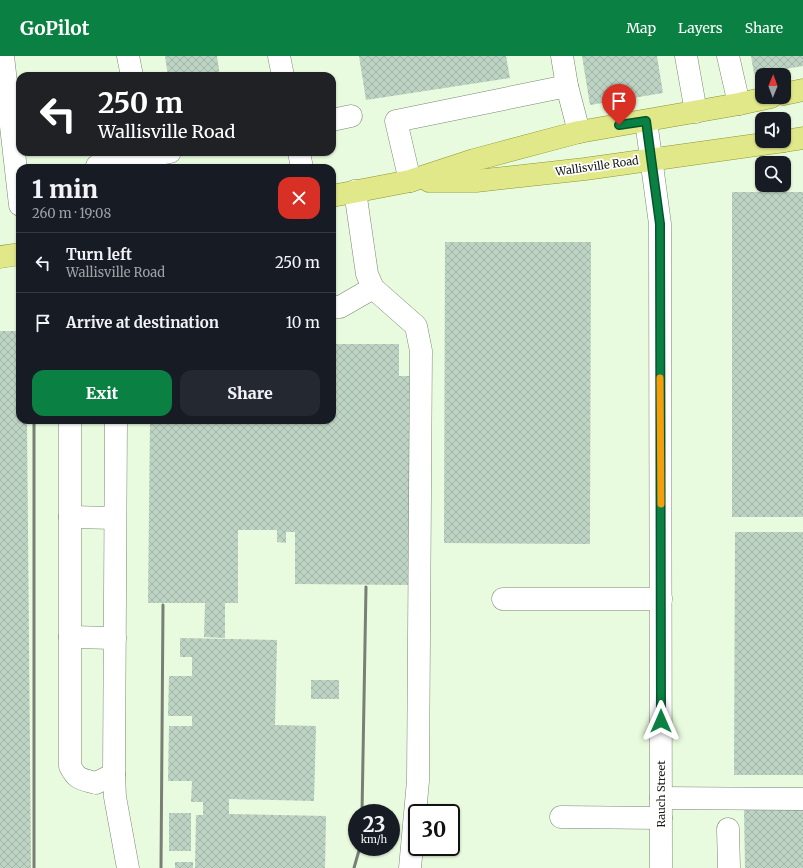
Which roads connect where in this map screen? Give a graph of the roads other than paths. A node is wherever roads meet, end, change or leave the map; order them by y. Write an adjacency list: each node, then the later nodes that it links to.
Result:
1 (3, 56): 23 (street)
2 (128, 56): 7 (street)
3 (279, 56): 8 (street)
4 (562, 56): 9 (street)
5 (686, 56): 14 (street)
6 (728, 56): 13 (street)
7 (131, 72)
8 (282, 72)
9 (568, 86): 16 (street); 24 (street)
10 (803, 90): 11 (main road)
11 (791, 93)
12 (755, 100): 13 (main road, Wallisville Road)
13 (739, 104): 14 (main road, Wallisville Road)
14 (696, 112): 15 (main road, Wallisville Road)
15 (646, 121): 16 (main road, Wallisville Road); 21 (street, Rauch Street)
16 (579, 132): 24 (main road, Wallisville Road)
17 (803, 138): 18 (main road, Wallisville Road)
18 (791, 140)
19 (755, 145): 21 (main road, Wallisville Road)
20 (142, 156): 22 (street)
21 (652, 159): 24 (main road, Wallisville Road); 36 (street, Rauch Street)
22 (99, 162)
23 (16, 171)
24 (410, 181): 25 (main road, Wallisville Road)
25 (355, 191): 26 (main road, Wallisville Road); 29 (street)
26 (336, 195)
27 (16, 255): 28 (main road)
28 (0, 257)
29 (373, 288): 30 (street); 45 (street)
30 (336, 307)
31 (70, 424): 33 (street)
32 (116, 424): 34 (street)
33 (70, 517): 34 (street); 37 (street)
34 (115, 518): 38 (street)
35 (503, 599): 36 (street)
36 (661, 599): 41 (street, Rauch Street)
37 (70, 637): 38 (street); 39 (street)
38 (115, 638): 39 (street)
39 (114, 774): 44 (street)
40 (803, 799): 41 (street)
41 (661, 808): 42 (street); 46 (street, Rauch Street)
42 (561, 817)
43 (728, 829): 47 (street)
44 (128, 868)
45 (410, 868)
46 (661, 868)
47 (729, 868)

